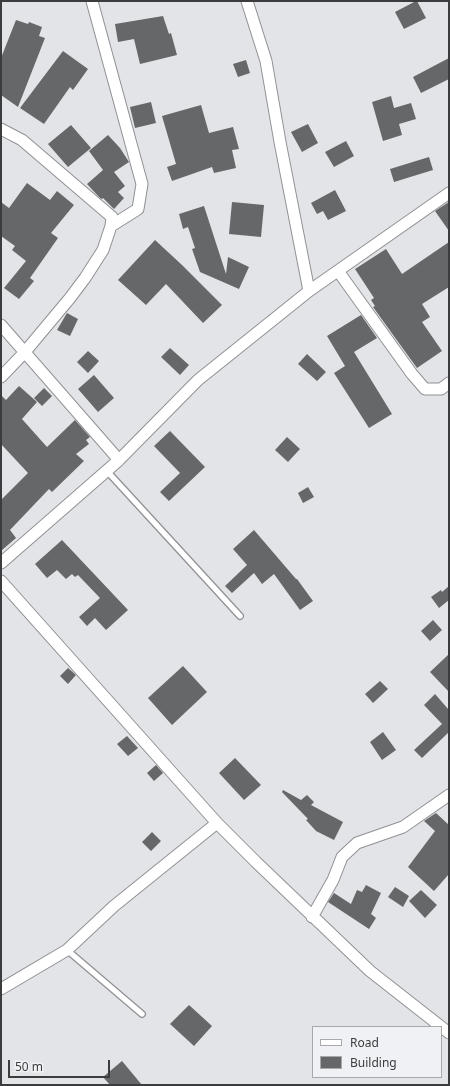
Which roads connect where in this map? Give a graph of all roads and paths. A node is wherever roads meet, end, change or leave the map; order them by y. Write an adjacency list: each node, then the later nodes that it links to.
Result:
1 (92, 1): 5 (street)
2 (247, 1): 7 (street)
3 (1, 129): 5 (street)
4 (449, 193): 6 (street)
5 (111, 226): 9 (street)
6 (338, 270): 7 (street); 11 (street)
7 (309, 291): 12 (street)
8 (1, 325): 9 (street)
9 (24, 353): 10 (street); 12 (street)
10 (1, 377)
11 (449, 383)
12 (119, 460): 13 (street)
13 (106, 470): 14 (street); 16 (lane)
14 (1, 563)
15 (1, 581): 18 (street)
16 (240, 616)
17 (449, 794): 19 (street)
18 (217, 823): 19 (street); 20 (street)
19 (312, 916): 23 (street)
20 (67, 950): 21 (street); 22 (lane)
21 (1, 989)
22 (142, 1014)
23 (440, 1026)

